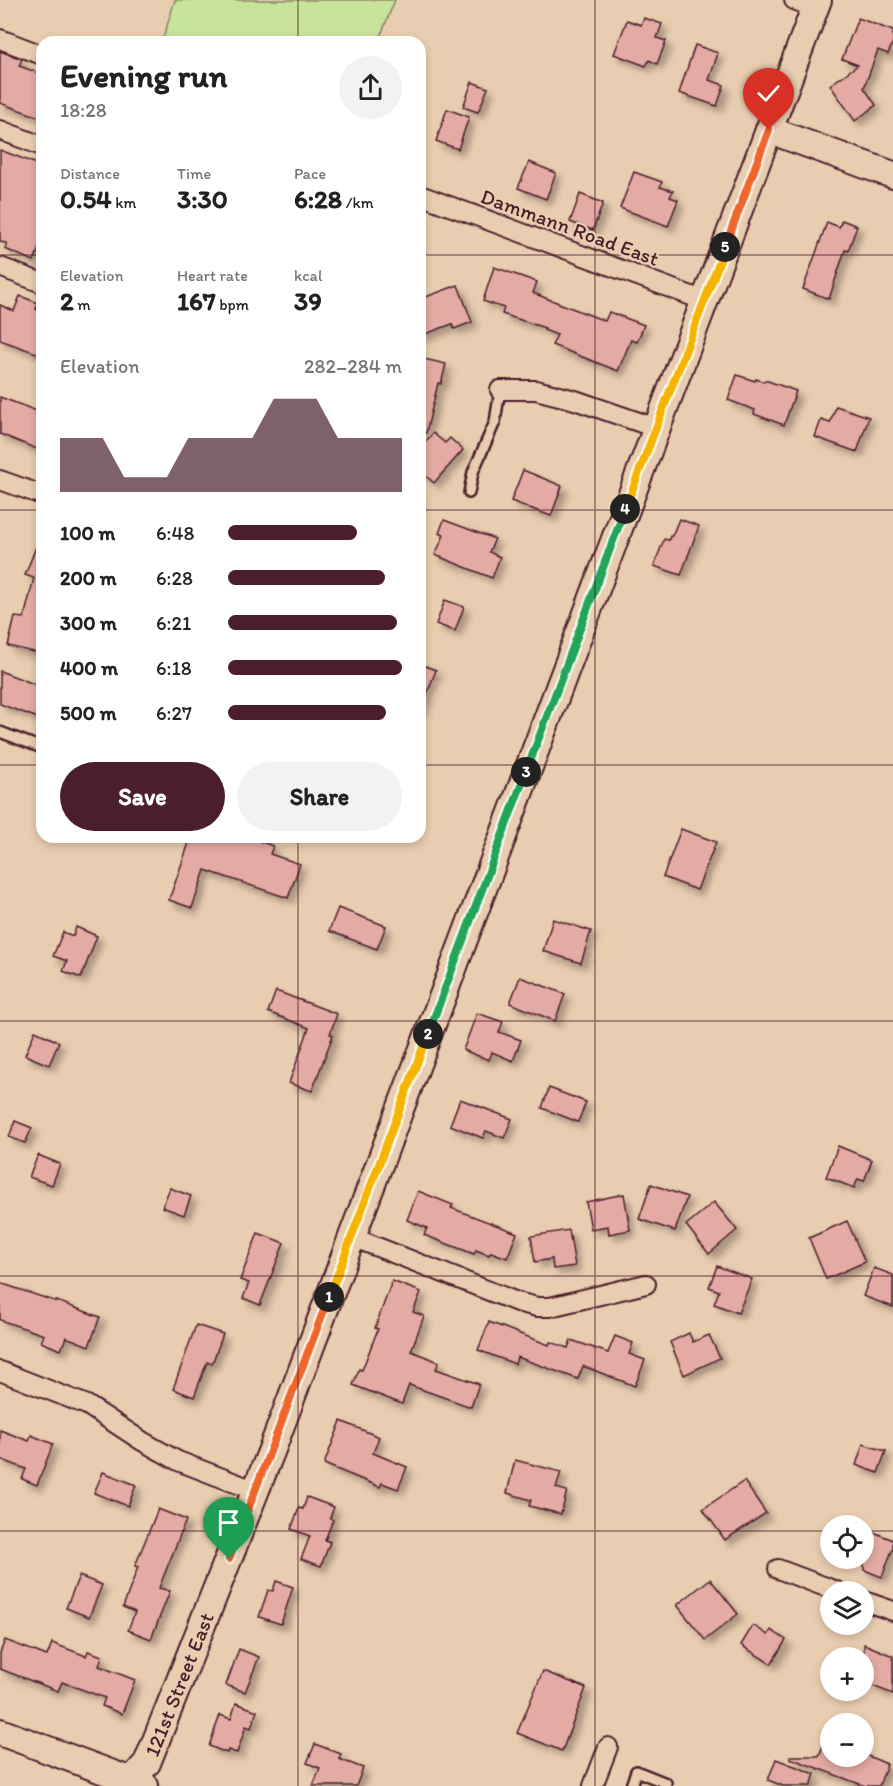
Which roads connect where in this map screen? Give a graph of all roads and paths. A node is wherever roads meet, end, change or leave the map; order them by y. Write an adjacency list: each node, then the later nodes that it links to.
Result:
1 (809, 3): 5 (street, 121st Street East)
2 (0, 39): 3 (street)
3 (36, 53)
4 (0, 130): 6 (street)
5 (769, 130): 7 (street); 11 (street, 121st Street East)
6 (36, 144)
7 (893, 175)
8 (426, 197): 11 (street, Dammann Road East)
9 (0, 267): 10 (street)
10 (36, 281)
11 (705, 301): 13 (street, 121st Street East)
12 (500, 390): 13 (street); 16 (lane)
13 (656, 428): 19 (street, 121st Street East)
14 (0, 480): 15 (street)
15 (36, 493)
16 (469, 493)
17 (0, 732): 18 (lane)
18 (36, 746)
19 (352, 1237): 20 (street); 22 (street, 121st Street East)
20 (646, 1284)
21 (0, 1371): 22 (street)
22 (256, 1491): 29 (street, 121st Street East)
23 (778, 1569): 24 (street)
24 (820, 1585)
25 (874, 1604): 26 (street)
26 (893, 1611)
27 (0, 1732): 29 (street)
28 (608, 1747): 30 (street)
29 (134, 1784)
30 (594, 1786)
31 (631, 1786): 32 (lane)
32 (665, 1786)

